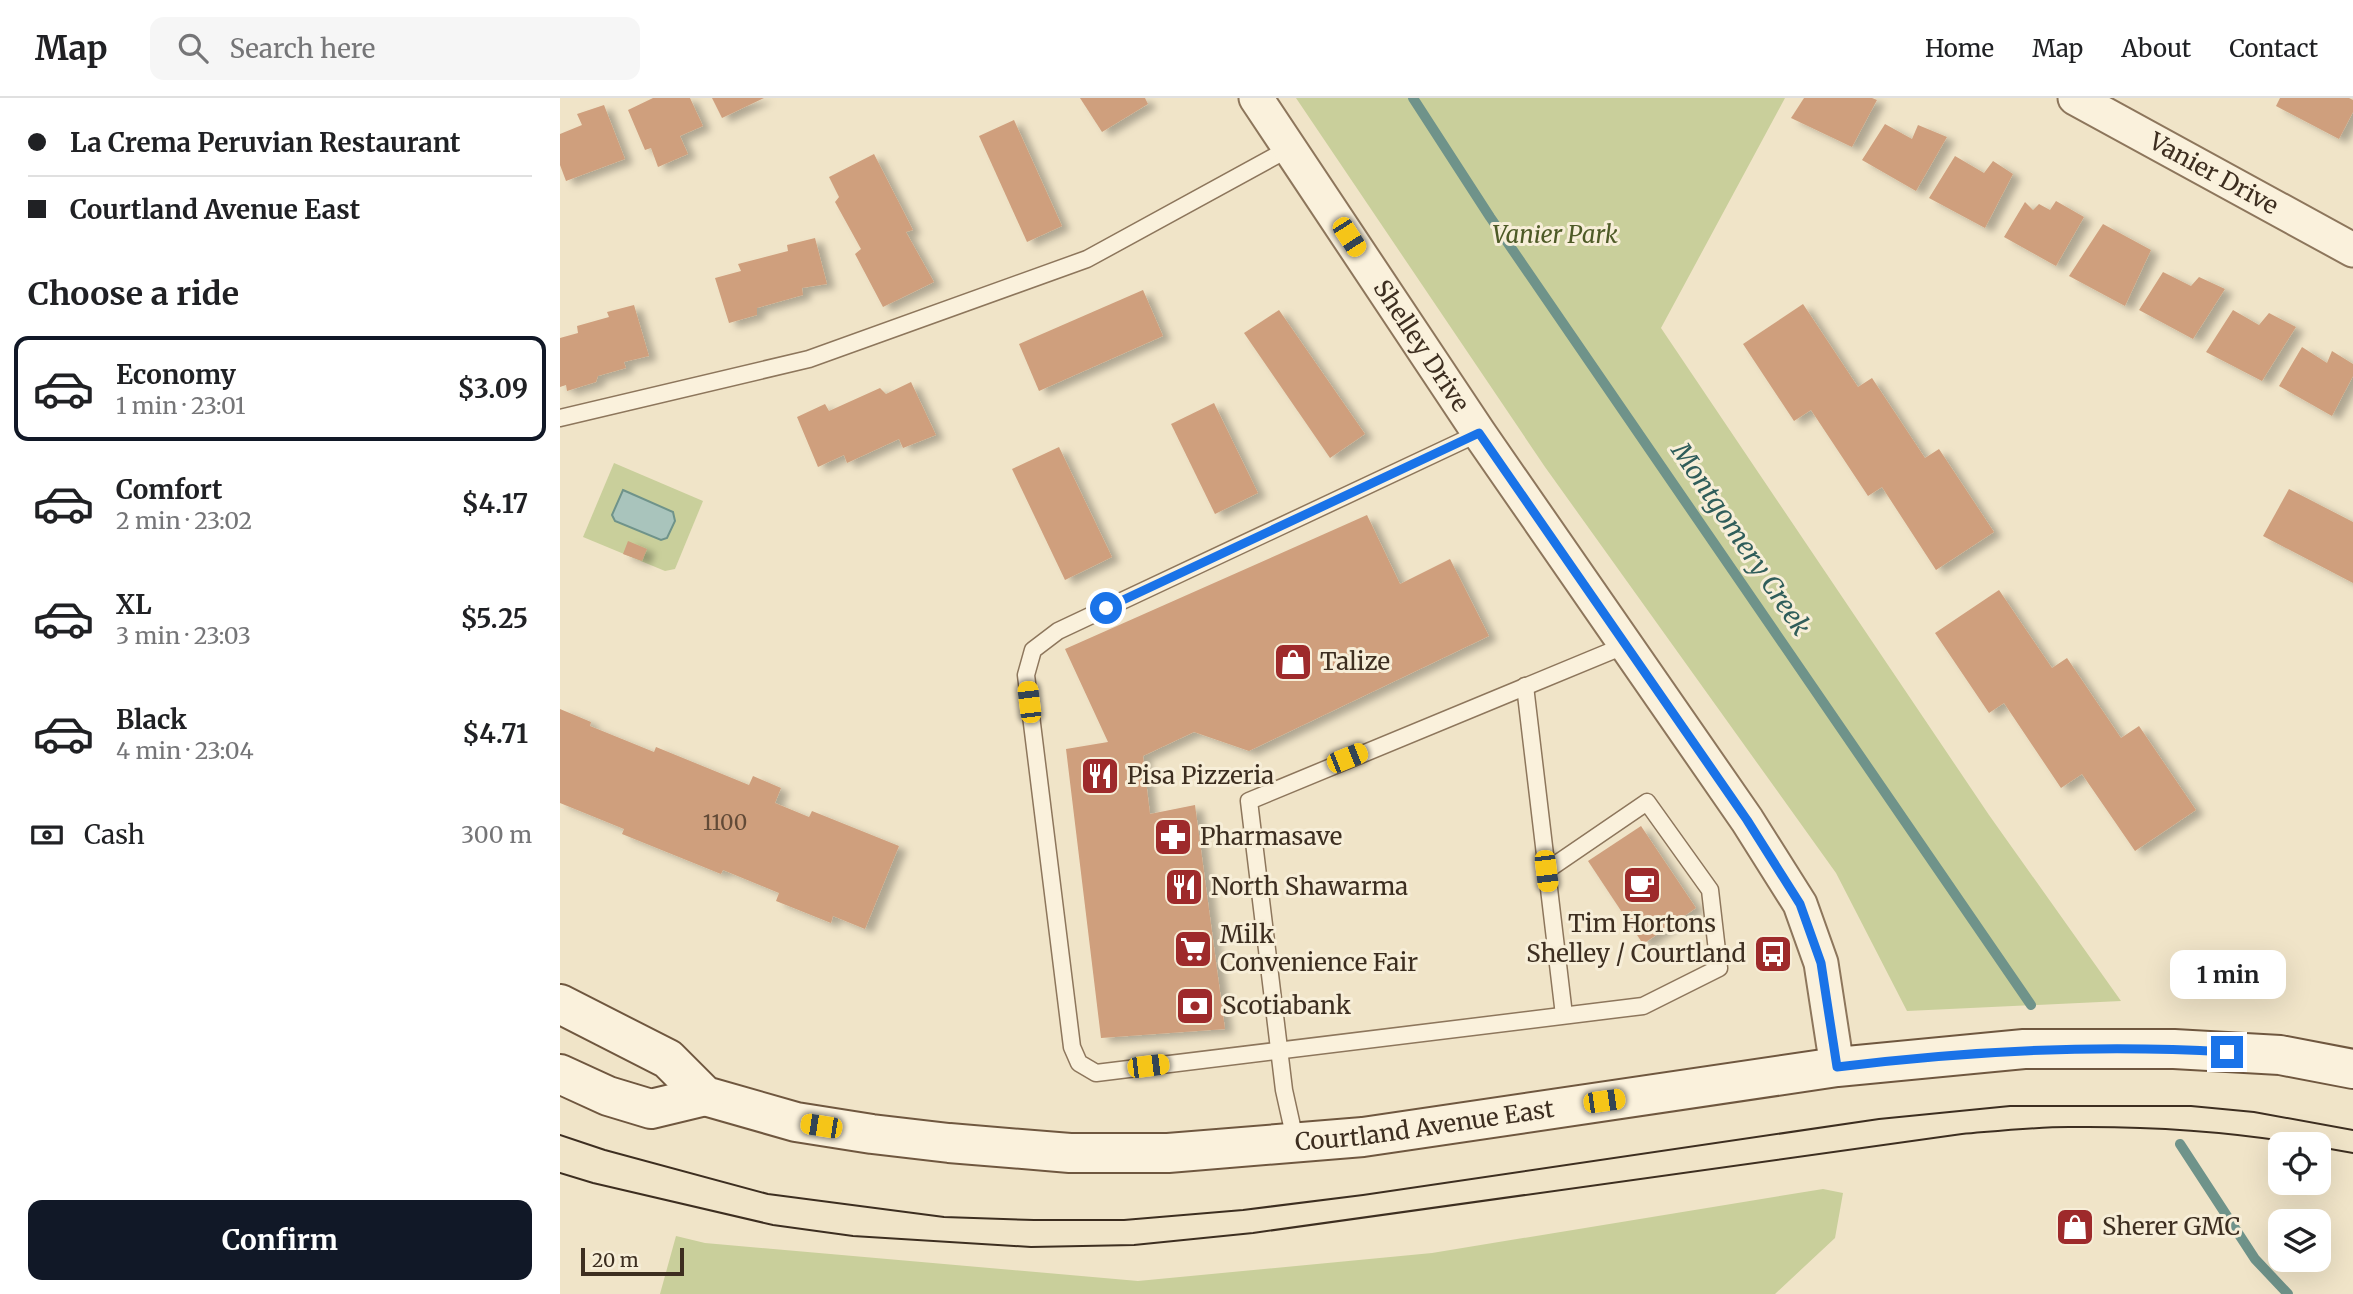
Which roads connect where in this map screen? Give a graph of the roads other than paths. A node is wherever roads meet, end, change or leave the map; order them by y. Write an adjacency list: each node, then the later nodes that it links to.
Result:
1 (1256, 98): 3 (street, Shelley Drive)
2 (2075, 98): 4 (street, Vanier Drive)
3 (1290, 148): 5 (lane); 6 (street, Shelley Drive)
4 (2353, 250)
5 (560, 418)
6 (1479, 433): 7 (street, Shelley Drive); 12 (lane)
7 (1626, 645): 8 (lane); 13 (street, Shelley Drive)
8 (1525, 686): 9 (lane); 12 (lane)
9 (1546, 871): 11 (lane); 11 (lane)
10 (560, 1004): 16 (main road, Courtland Avenue East)
11 (1564, 1015): 12 (lane)
12 (1279, 1050): 17 (lane)
13 (1837, 1067): 14 (main road, Courtland Avenue East); 17 (main road, Courtland Avenue East)
14 (2353, 1069)
15 (560, 1074): 16 (main road, Courtland Avenue East)
16 (705, 1096): 17 (main road, Courtland Avenue East)
17 (1296, 1144)

